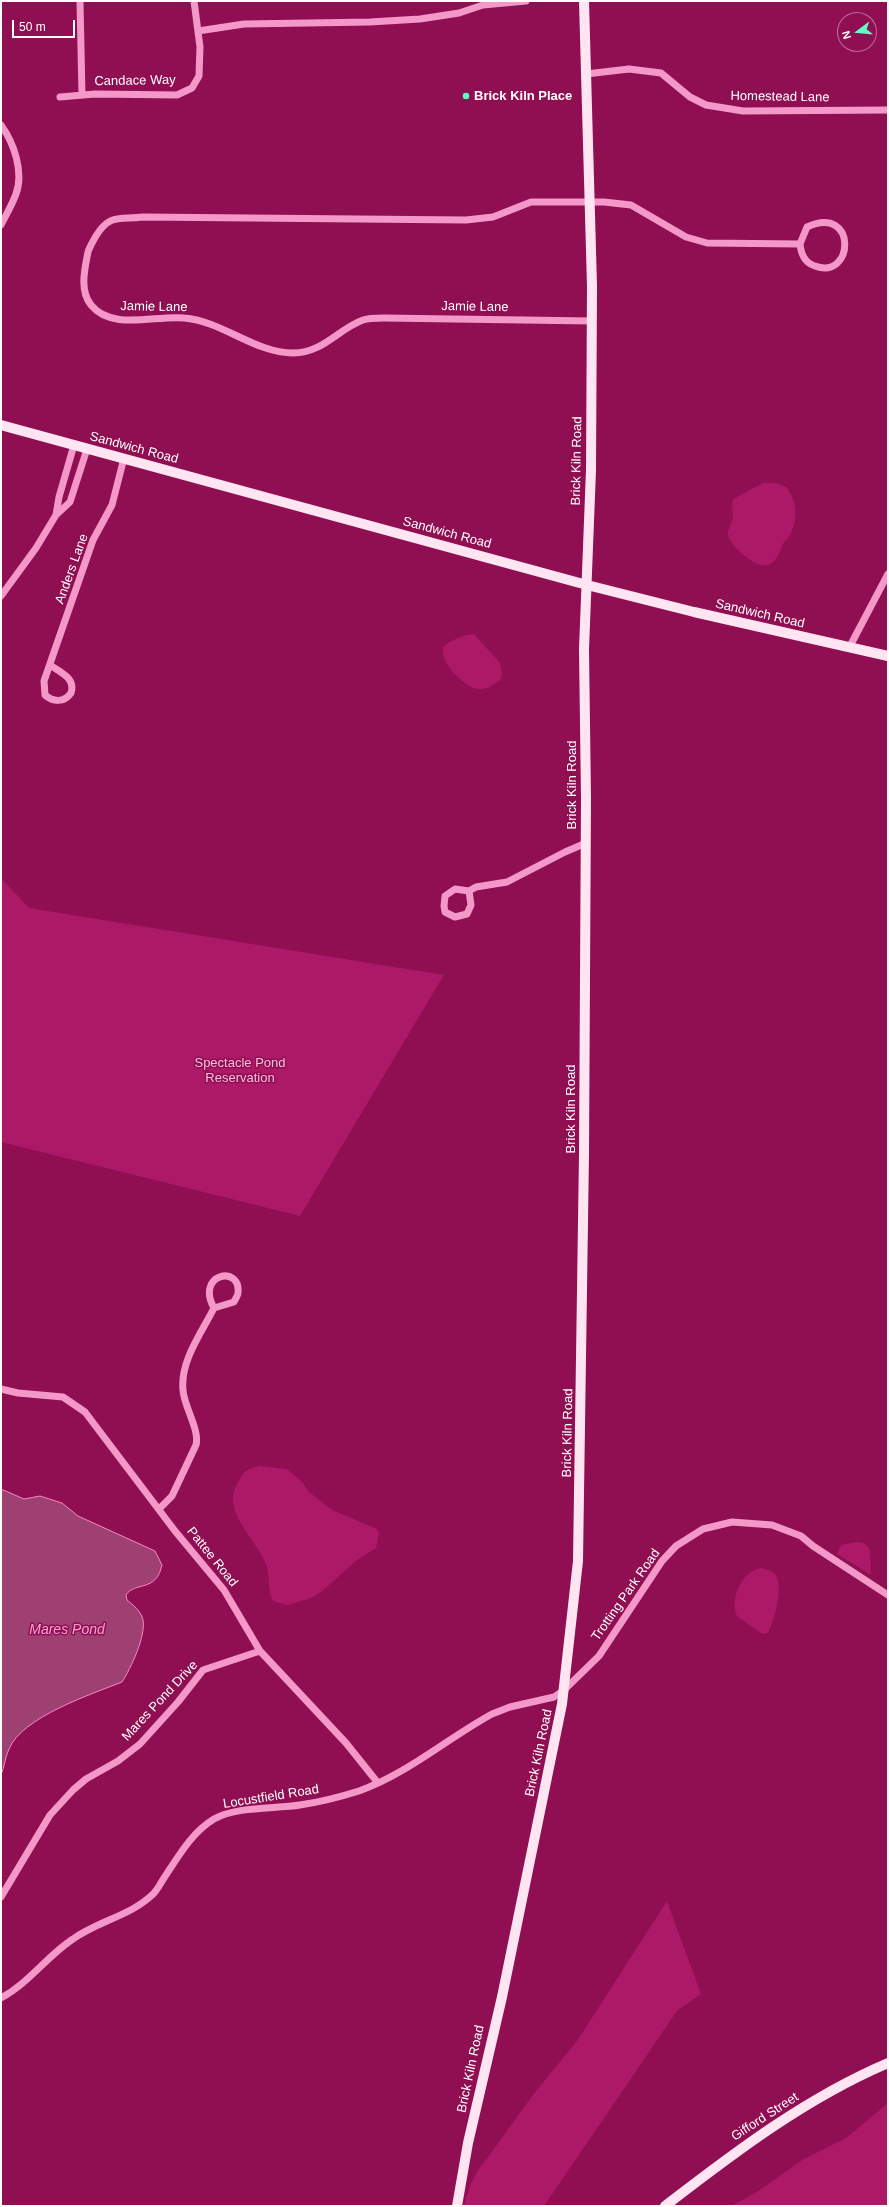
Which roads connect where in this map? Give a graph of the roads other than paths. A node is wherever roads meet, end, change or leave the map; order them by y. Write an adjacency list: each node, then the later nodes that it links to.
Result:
1 (80, 1): 7 (street)
2 (194, 1): 5 (street, Candace Way)
3 (526, 1): 5 (street)
4 (584, 1): 6 (main road, Brick Kiln Road)
5 (198, 32): 7 (street, Candace Way)
6 (586, 74): 9 (street, Homestead Lane); 11 (main road, Brick Kiln Road)
7 (82, 95): 8 (street, Candace Way)
8 (60, 97)
9 (888, 110)
10 (1, 125): 12 (street)
11 (590, 202): 13 (street, Jamie Lane); 14 (main road, Brick Kiln Road); 14 (street, Jamie Lane)
12 (1, 225)
13 (800, 244): 13 (street)
14 (592, 321): 21 (main road, Brick Kiln Road)
15 (1, 425): 16 (main road, Sandwich Road)
16 (74, 445): 17 (main road, Sandwich Road); 19 (street)
17 (87, 449): 18 (main road, Sandwich Road); 19 (street)
18 (124, 458): 21 (main road, Sandwich Road); 25 (street, Anders Lane)
19 (56, 515): 22 (street)
20 (888, 574): 23 (street)
21 (587, 585): 23 (main road, Sandwich Road); 26 (main road, Brick Kiln Road)
22 (1, 596)
23 (849, 648): 24 (main road, Sandwich Road)
24 (888, 656)
25 (50, 665): 25 (street, Anders Lane)
26 (586, 843): 27 (street); 33 (main road, Brick Kiln Road)
27 (469, 891): 27 (street)
28 (214, 1308): 28 (street); 30 (street)
29 (1, 1389): 30 (street, Pattee Road)
30 (159, 1509): 32 (street, Pattee Road)
31 (888, 1595): 33 (street, Trotting Park Road)
32 (260, 1651): 34 (street, Pattee Road); 35 (street, Mares Pond Drive)
33 (564, 1690): 34 (street, Locustfield Road); 38 (main road, Brick Kiln Road)
34 (378, 1783): 36 (street, Locustfield Road)
35 (1, 1897)
36 (1, 1998)
37 (888, 2063): 39 (main road, Gifford Street)
38 (457, 2206)
39 (664, 2206)

